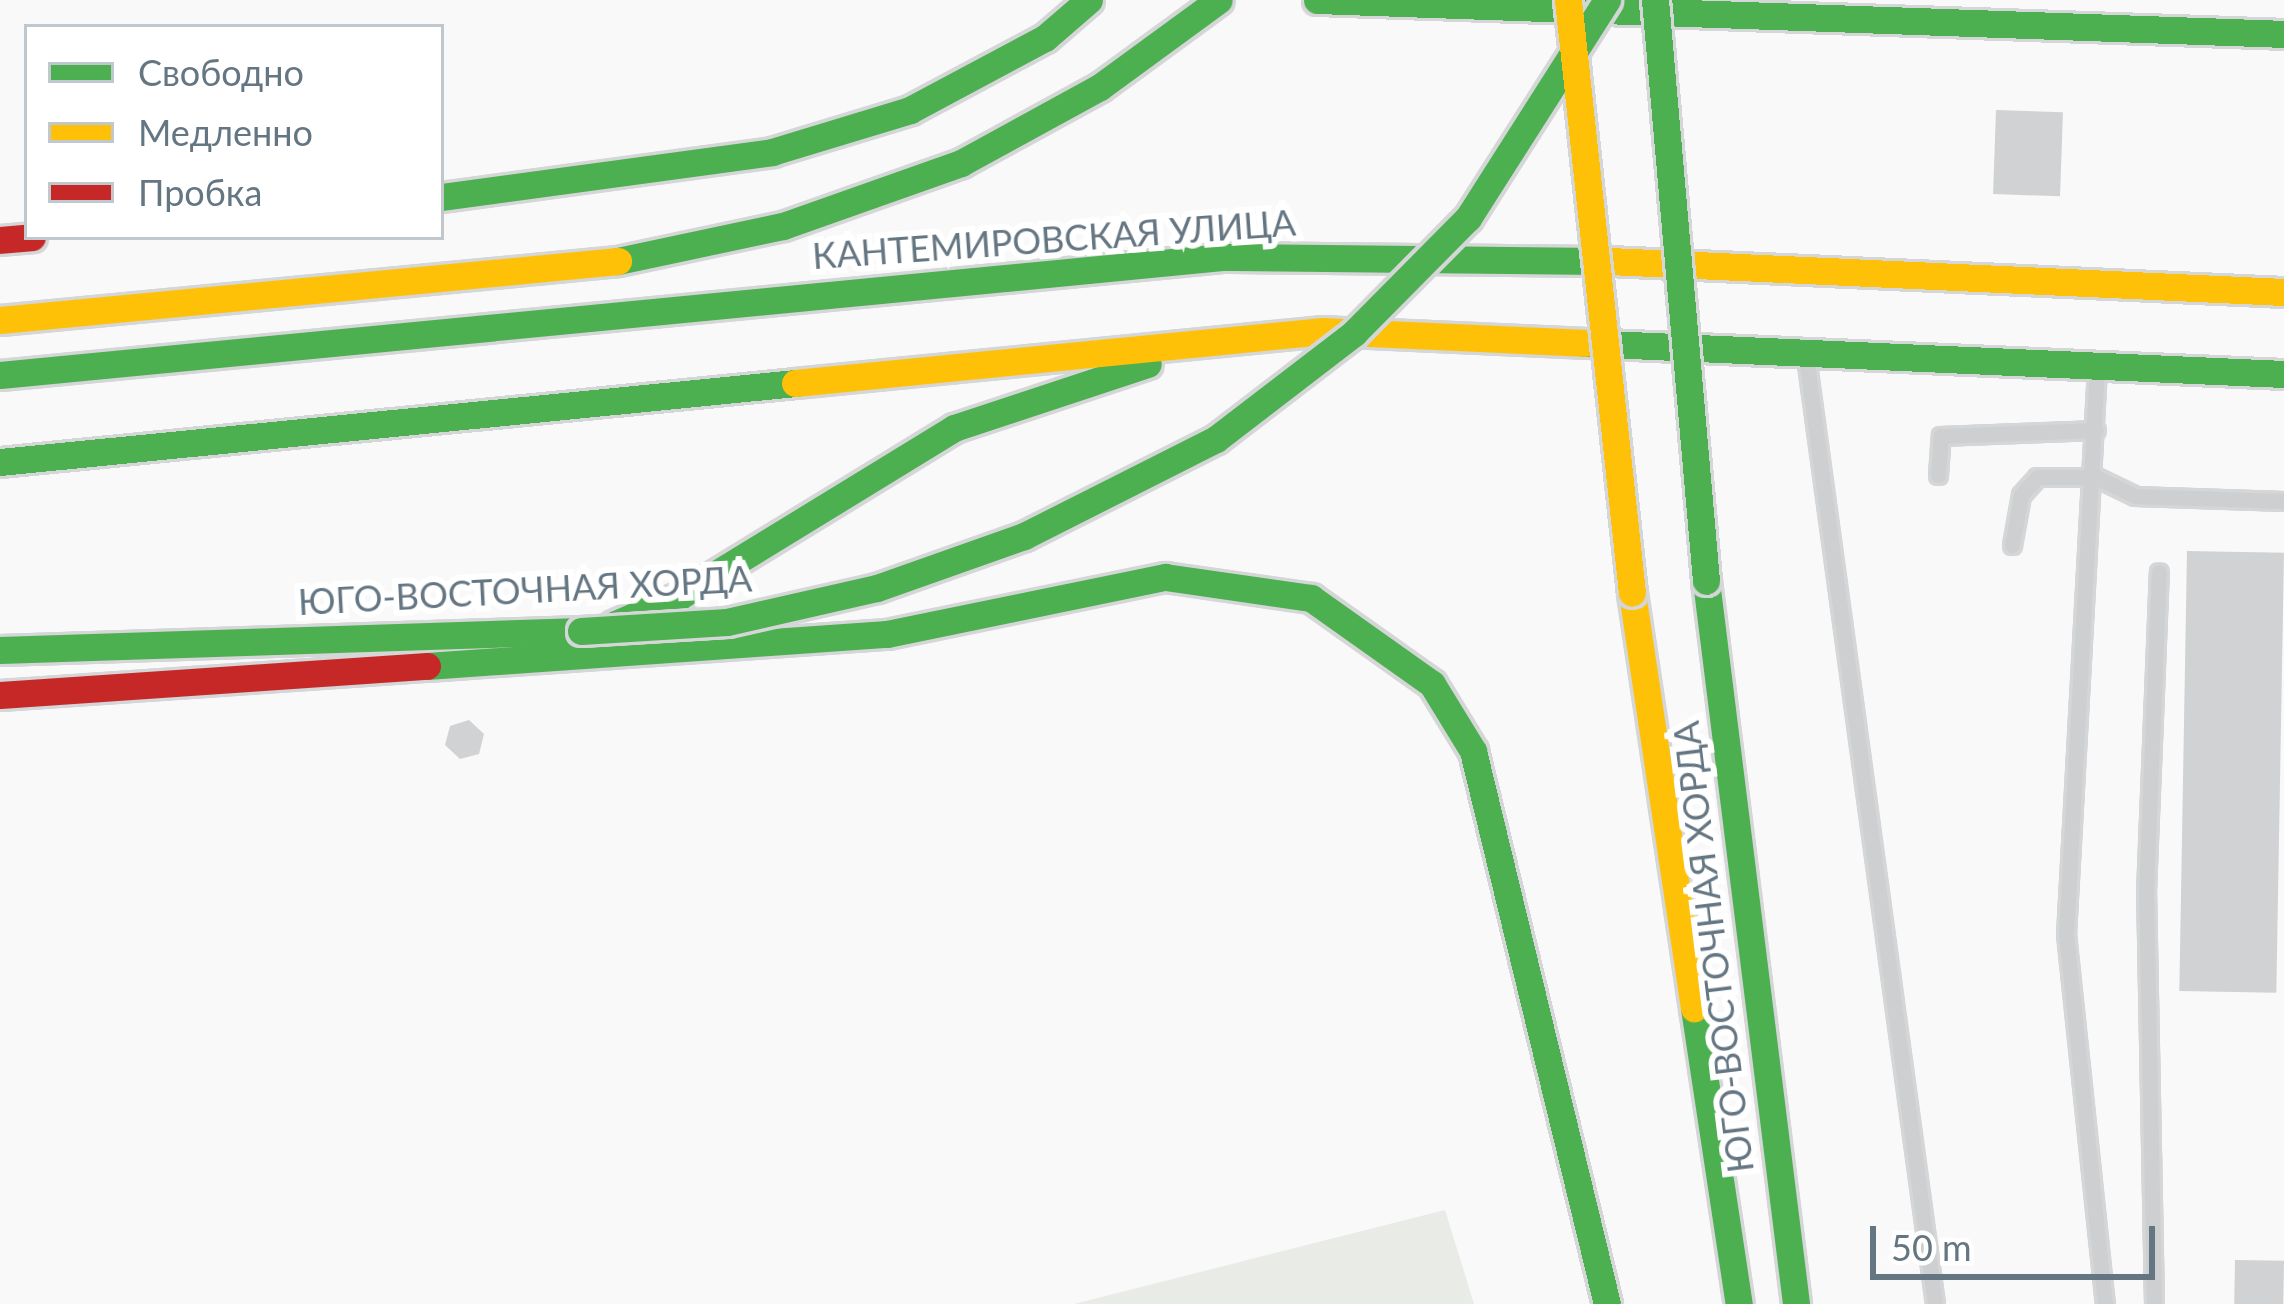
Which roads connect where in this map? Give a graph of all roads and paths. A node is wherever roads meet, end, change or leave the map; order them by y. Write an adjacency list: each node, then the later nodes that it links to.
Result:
1 (1089, 0): 9 (main road)
2 (1219, 0): 11 (main road)
3 (1317, 0): 7 (main road)
4 (1568, 0): 28 (main road, ЮГО-ВОСТОЧНАЯ ХОРДА, bridge)
5 (1607, 0): 24 (main road, ЮГО-ВОСТОЧНАЯ ХОРДА, bridge)
6 (1654, 0): 29 (main road, ЮГО-ВОСТОЧНАЯ ХОРДА, bridge)
7 (1758, 7): 8 (main road)
8 (2284, 34)
9 (444, 197)
10 (2284, 292): 16 (main road, КАНТЕМИРОВСКАЯ УЛИЦА)
11 (0, 320)
12 (1323, 332): 13 (main road); 18 (main road); 25 (main road)
13 (1806, 348): 14 (main road); 30 (lane)
14 (2097, 365): 15 (main road); 17 (lane)
15 (2284, 374)
16 (0, 375)
17 (2096, 430): 19 (lane); 20 (lane)
18 (0, 462)
19 (1938, 475)
20 (2096, 477): 21 (lane); 22 (lane); 31 (lane)
21 (2284, 501)
22 (2012, 545)
23 (2158, 572): 32 (lane)
24 (0, 650)
25 (448, 672): 26 (main road); 27 (main road)
26 (0, 695)
27 (1607, 1304)
28 (1739, 1304)
29 (1796, 1304)
30 (1935, 1304)
31 (2104, 1304)
32 (2154, 1304)

